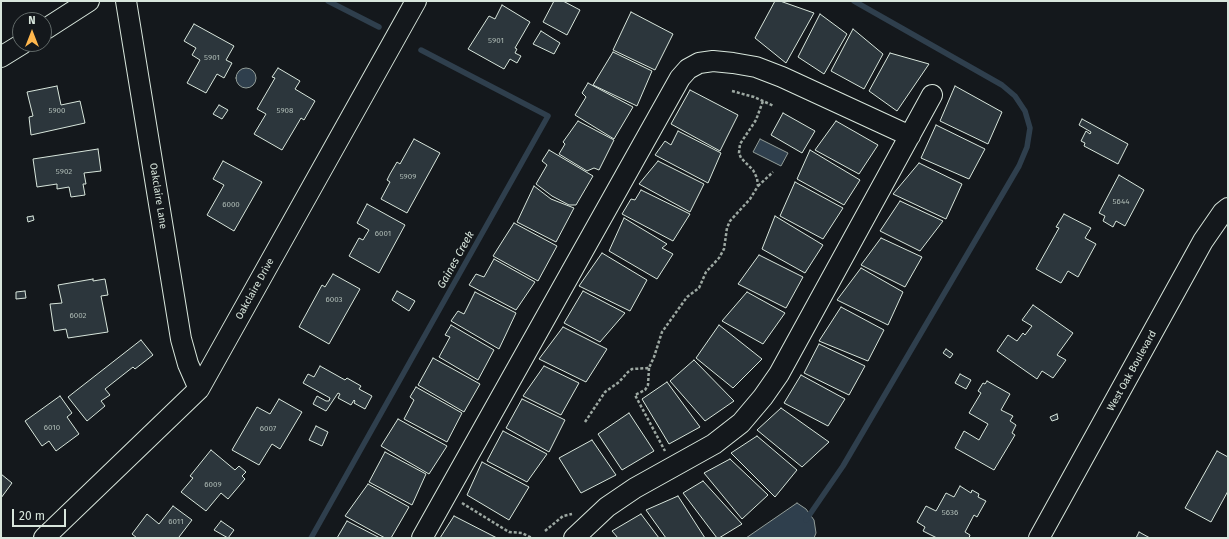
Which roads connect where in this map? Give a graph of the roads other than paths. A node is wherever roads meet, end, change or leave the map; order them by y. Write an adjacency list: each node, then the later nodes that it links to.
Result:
1 (89, 1): 4 (street)
2 (126, 1): 10 (street, Oakclaire Lane)
3 (416, 1): 10 (street, Oakclaire Drive)
4 (52, 25)
5 (12, 50): 6 (street)
6 (1, 57)
7 (932, 95): 8 (street)
8 (910, 136): 12 (street); 13 (street)
9 (1228, 208): 14 (street, West Oak Boulevard)
10 (199, 389): 11 (street, Oakclaire Drive)
11 (44, 538)
12 (422, 538)
13 (574, 538)
14 (1039, 538)

